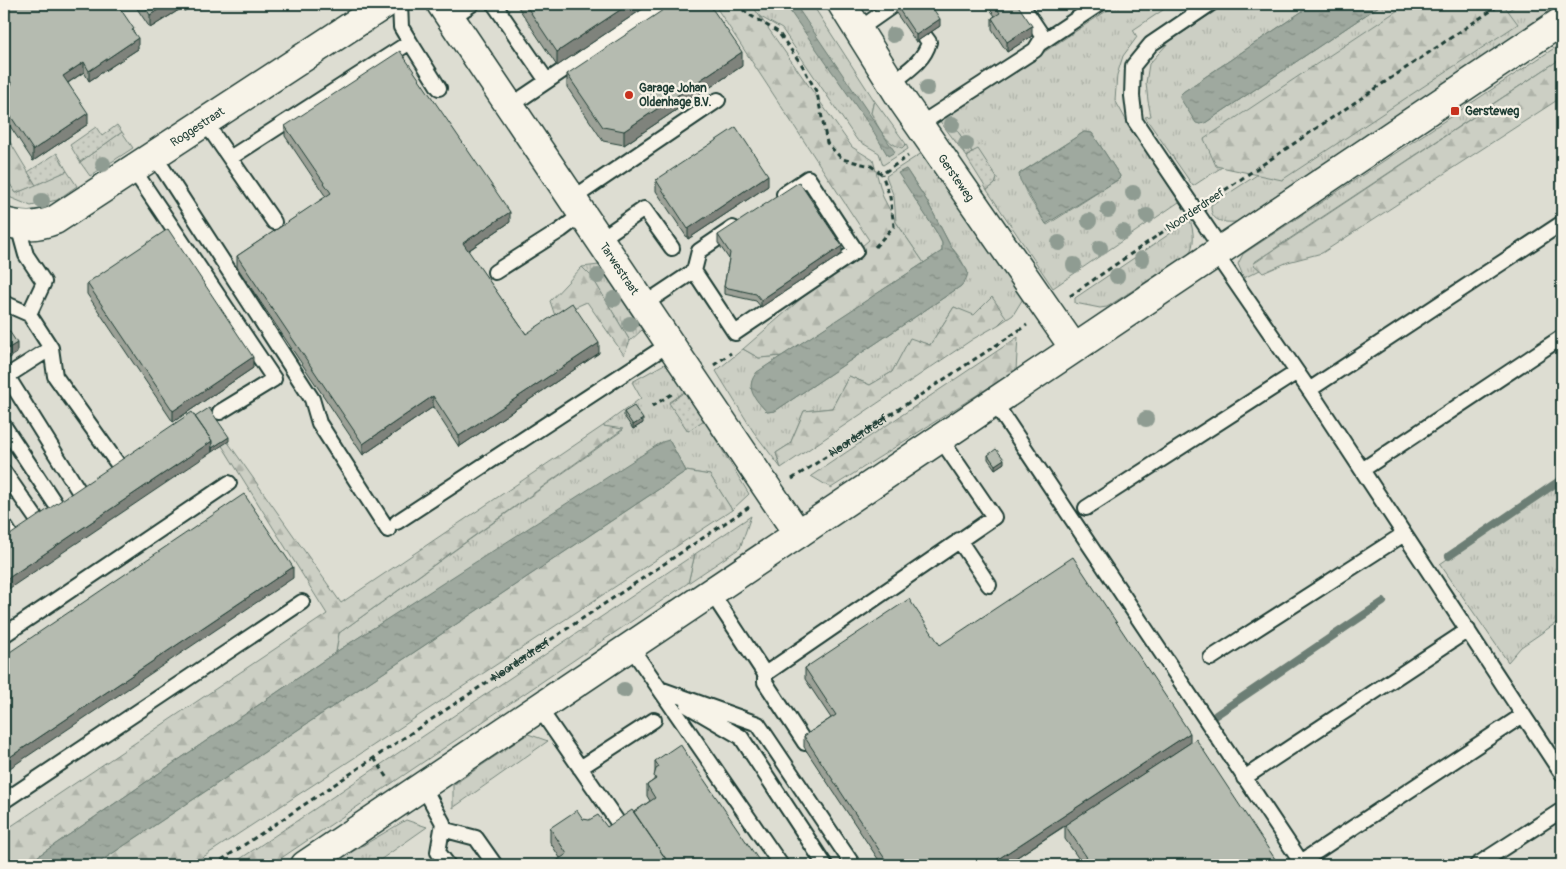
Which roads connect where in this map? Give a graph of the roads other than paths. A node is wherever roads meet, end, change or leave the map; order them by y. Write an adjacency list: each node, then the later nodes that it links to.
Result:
1 (384, 4): 21 (street, Roggestraat)
2 (400, 4): 14 (lane)
3 (658, 4): 16 (lane)
4 (842, 4): 13 (street, Gersteweg)
5 (895, 4): 13 (lane)
6 (902, 4): 17 (lane)
7 (1021, 4): 15 (lane)
8 (1099, 4): 15 (lane)
9 (1210, 4): 33 (lane)
10 (498, 5): 16 (lane)
11 (455, 9): 20 (street, Tarwestraat)
12 (1562, 21): 33 (street)
13 (858, 30): 17 (street, Gersteweg)
14 (410, 42): 18 (lane); 23 (lane)
15 (1039, 44): 22 (lane)
16 (547, 82): 20 (lane)
17 (892, 83): 22 (street, Gersteweg)
18 (439, 88)
19 (718, 100): 26 (lane)
20 (510, 106): 26 (street, Tarwestraat)
21 (205, 122): 23 (lane); 24 (street, Roggestraat)
22 (919, 124): 42 (street, Gersteweg)
23 (230, 158): 28 (lane)
24 (143, 162): 29 (street, Roggestraat); 40 (lane); 47 (lane)
25 (769, 204): 34 (lane)
26 (577, 207): 31 (street, Tarwestraat); 35 (lane)
27 (746, 220): 34 (lane)
28 (274, 222)
29 (11, 224): 38 (lane)
30 (1560, 229): 45 (lane)
31 (599, 240): 32 (lane); 37 (street, Tarwestraat)
32 (672, 248)
33 (1219, 252): 42 (street); 43 (lane)
34 (694, 271): 37 (lane)
35 (495, 272)
36 (4, 304): 38 (lane)
37 (643, 305): 40 (street, Tarwestraat)
38 (29, 314): 41 (lane)
39 (1562, 337): 51 (lane)
40 (669, 344): 59 (street, Tarwestraat)
41 (51, 348): 44 (lane); 50 (lane)
42 (1074, 348): 46 (street)
43 (1296, 372): 45 (lane); 55 (lane)
44 (5, 377): 54 (lane)
45 (1309, 390): 51 (lane)
46 (994, 402): 49 (street); 78 (lane)
47 (220, 412)
48 (4, 426): 56 (lane)
49 (940, 438): 59 (street); 61 (lane)
50 (120, 468)
51 (1362, 470): 60 (lane)
52 (4, 472): 57 (lane)
53 (229, 483): 67 (lane)
54 (82, 496)
55 (1086, 508)
56 (60, 511)
57 (40, 524)
58 (4, 525): 62 (lane)
59 (798, 534): 64 (street)
60 (1404, 534): 66 (lane); 69 (lane)
61 (959, 540): 63 (lane); 70 (lane)
62 (14, 541)
63 (989, 585)
64 (711, 592): 68 (street); 70 (lane)
65 (302, 602): 80 (lane)
66 (1468, 630): 73 (lane); 78 (lane)
67 (4, 635)
68 (630, 646): 71 (lane); 72 (street)
69 (1211, 658)
70 (766, 674): 75 (lane)
71 (660, 689): 88 (lane); 89 (lane); 90 (lane)
72 (539, 708): 76 (lane); 79 (street)
73 (1523, 714): 77 (lane); 84 (lane)
74 (654, 720): 76 (lane)
75 (806, 743)
76 (580, 768): 82 (lane)
77 (1562, 774)
78 (1244, 778): 84 (lane)
79 (423, 786): 83 (lane); 85 (street)
80 (4, 801)
81 (1562, 810): 91 (lane)
82 (619, 824)
83 (442, 829): 86 (lane); 87 (lane)
84 (1302, 864)
85 (305, 865)
86 (448, 865)
87 (495, 865)
88 (781, 865)
89 (825, 865)
90 (853, 865)
91 (1477, 865)

